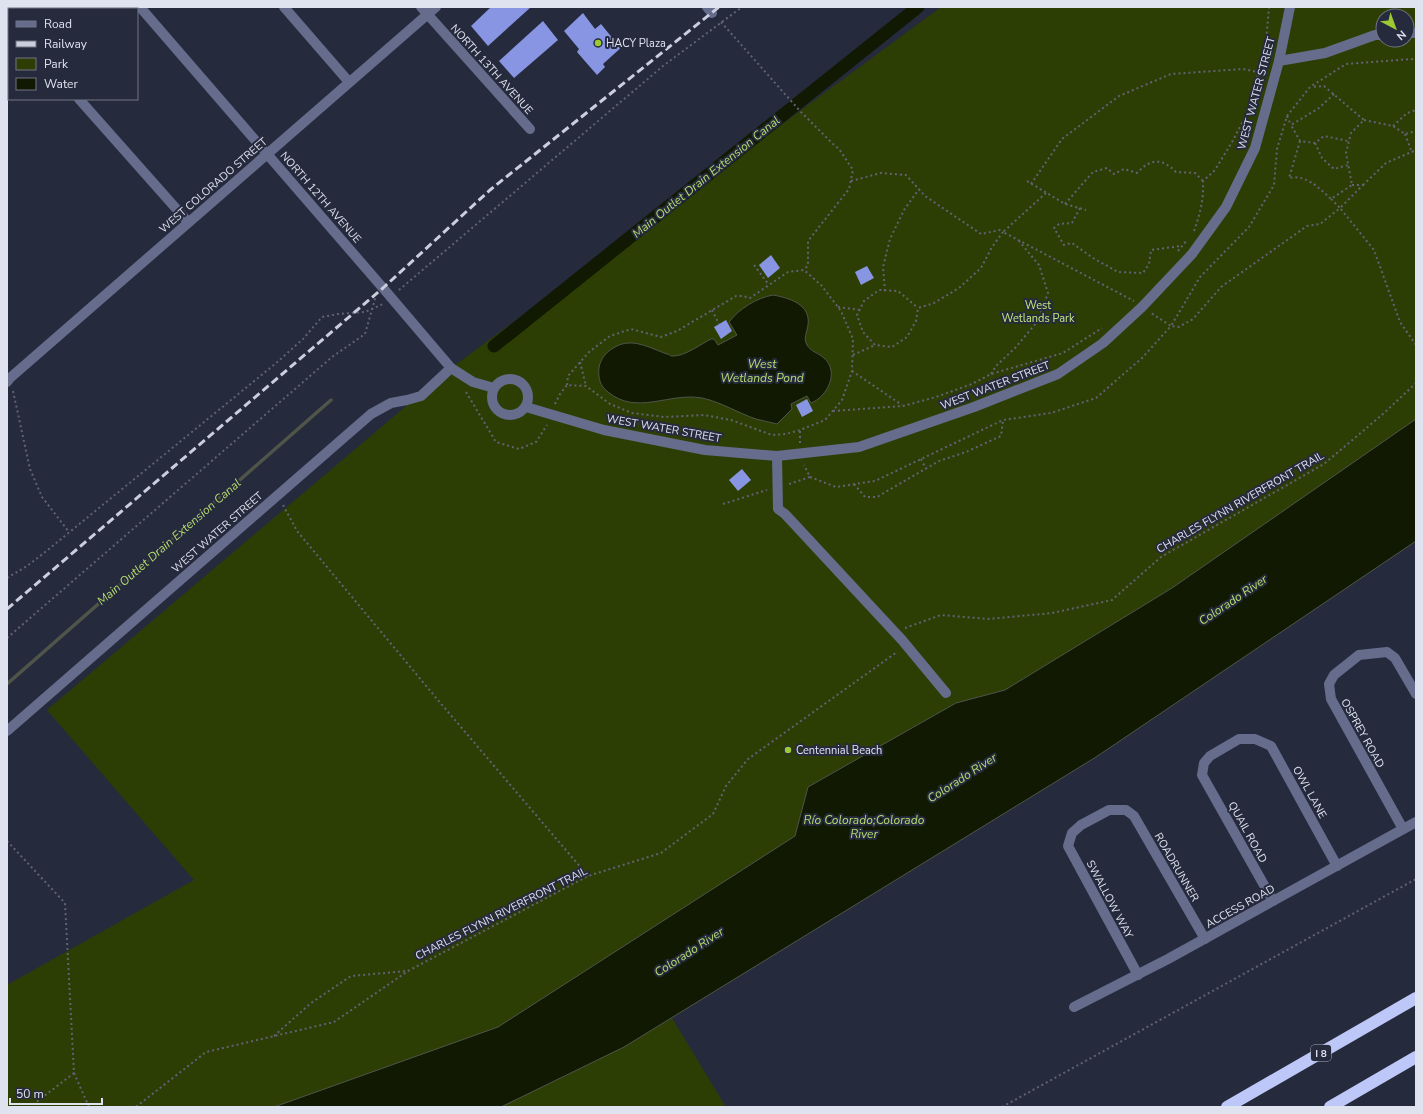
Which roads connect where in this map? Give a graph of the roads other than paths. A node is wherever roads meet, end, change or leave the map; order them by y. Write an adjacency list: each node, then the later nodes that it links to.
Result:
1 (140, 7): 11 (street, NORTH 12TH AVENUE)
2 (284, 7): 8 (street)
3 (436, 7): 5 (street, WEST COLORADO STREET)
4 (1290, 7): 7 (street, WEST WATER STREET)
5 (424, 11): 8 (street, WEST COLORADO STREET); 10 (street, NORTH 13TH AVENUE)
6 (1375, 35): 7 (street)
7 (1279, 61): 17 (street, WEST WATER STREET)
8 (350, 82): 11 (street, WEST COLORADO STREET)
9 (80, 100): 12 (street)
10 (530, 129)
11 (267, 154): 12 (street, WEST COLORADO STREET); 13 (street, NORTH 12TH AVENUE)
12 (188, 222): 14 (street, WEST COLORADO STREET)
13 (451, 368): 15 (street, NORTH 12TH AVENUE); 20 (street, WEST WATER STREET)
14 (8, 380)
15 (494, 388): 16 (street); 16 (street)
16 (526, 407): 17 (street, WEST WATER STREET)
17 (777, 456): 18 (street)
18 (946, 693)
19 (1416, 694): 23 (street, OSPREY ROAD)
20 (7, 731)
21 (1255, 739): 25 (street, OWL LANE); 26 (street, QUAIL ROAD)
22 (1416, 822): 23 (street, ACCESS ROAD)
23 (1403, 829): 25 (street, ACCESS ROAD)
24 (1072, 833): 27 (street, ROADRUNNER); 28 (street, SWALLOW WAY)
25 (1337, 866): 26 (street, ACCESS ROAD)
26 (1273, 901): 27 (street, ACCESS ROAD)
27 (1205, 939): 28 (street, ACCESS ROAD)
28 (1138, 975): 30 (street, ACCESS ROAD)
29 (1416, 998): 32 (highway, I 8)
30 (1074, 1007)
31 (1416, 1057): 33 (highway)
32 (1227, 1107)
33 (1330, 1107)

